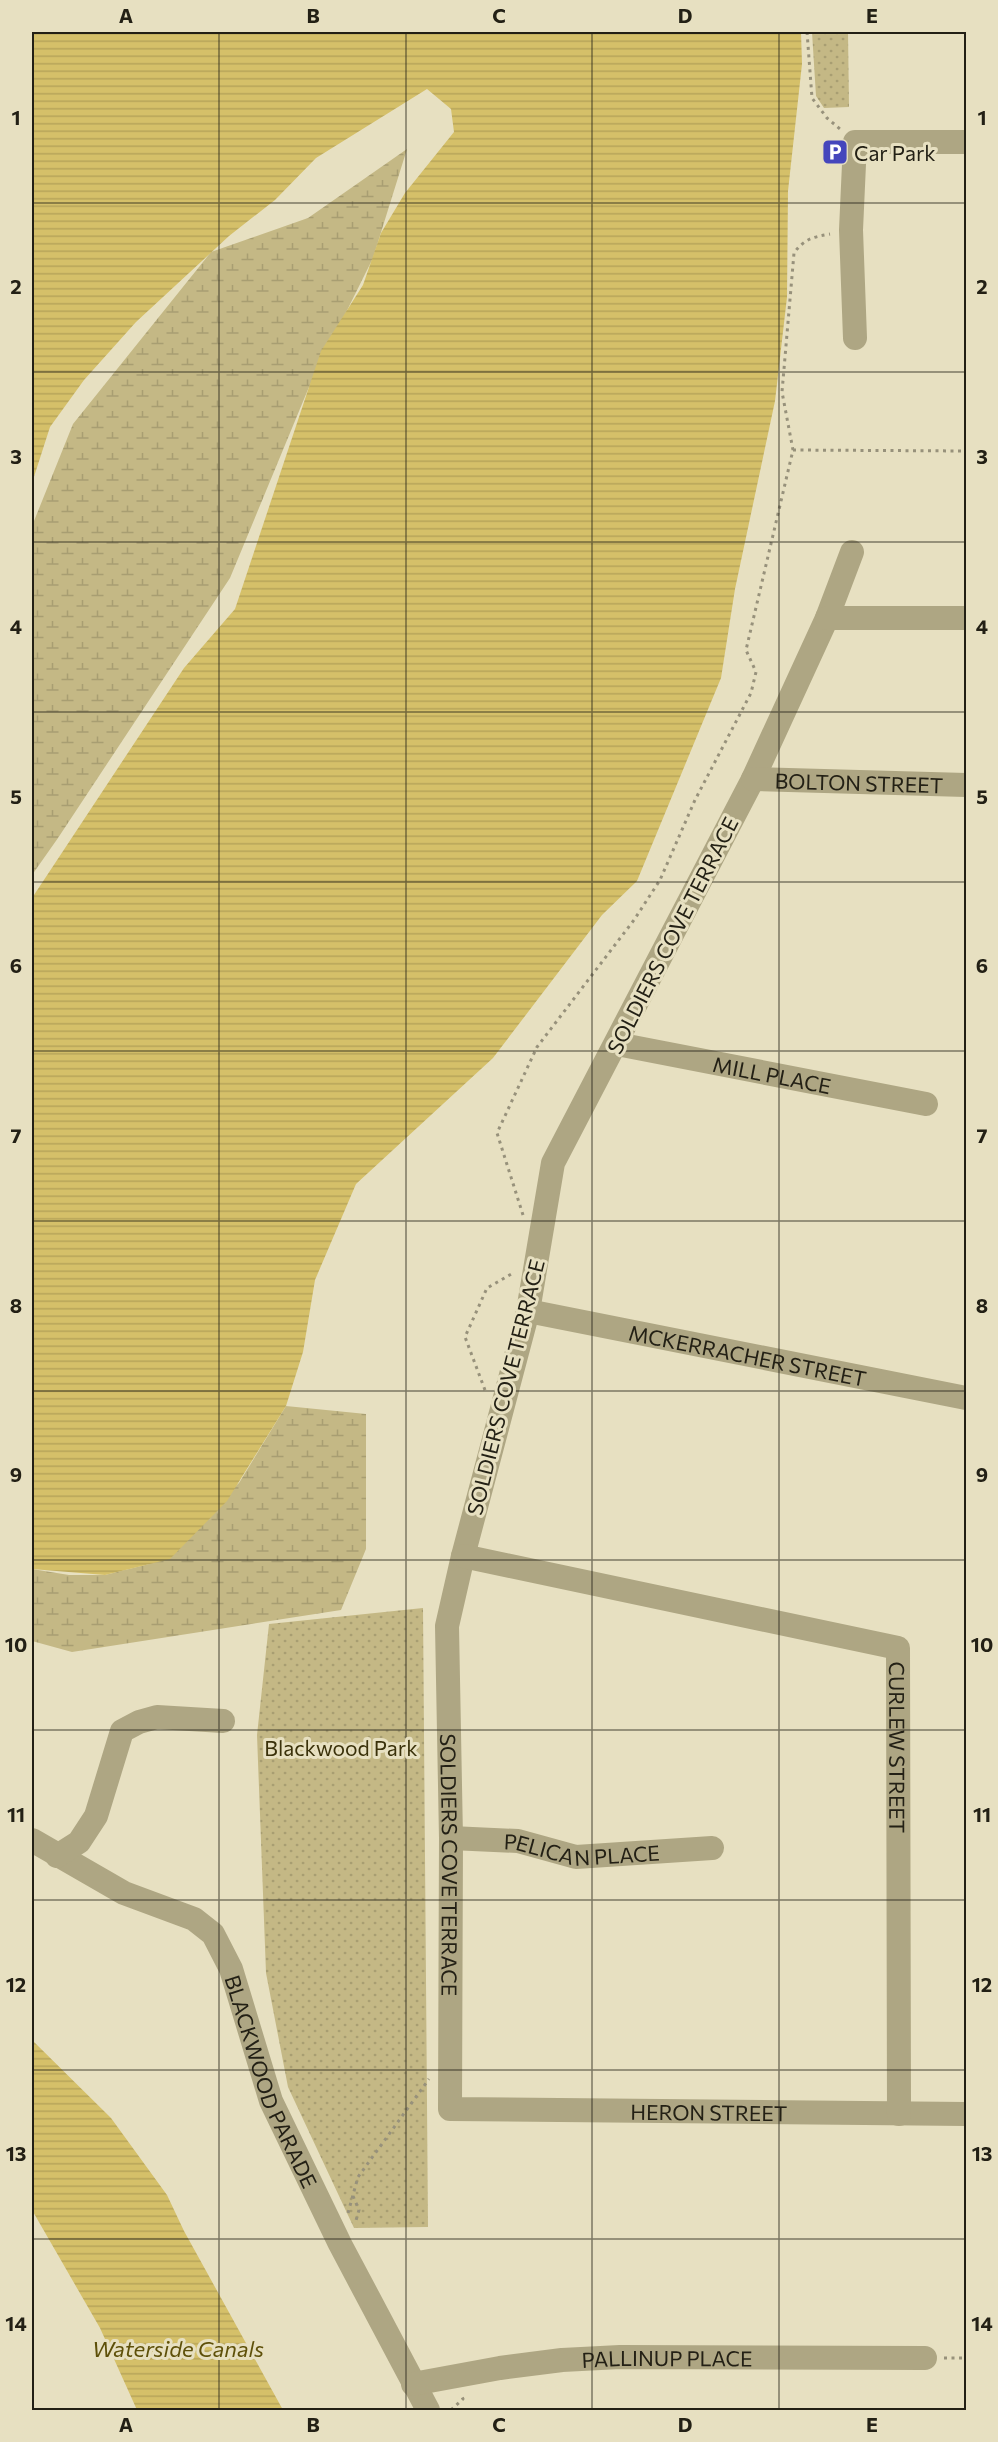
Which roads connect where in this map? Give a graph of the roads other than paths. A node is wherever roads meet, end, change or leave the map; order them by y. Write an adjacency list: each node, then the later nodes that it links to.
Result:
1 (966, 142): 2 (street)
2 (855, 338)
3 (852, 552): 4 (street, SOLDIERS COVE TERRACE)
4 (826, 618): 5 (street); 6 (street, SOLDIERS COVE TERRACE)
5 (966, 618)
6 (753, 779): 7 (street, BOLTON STREET); 8 (street, SOLDIERS COVE TERRACE)
7 (966, 785)
8 (617, 1044): 9 (street, MILL PLACE); 10 (street, SOLDIERS COVE TERRACE)
9 (926, 1104)
10 (528, 1311): 11 (street, MCKERRACHER STREET); 12 (street, SOLDIERS COVE TERRACE)
11 (966, 1398)
12 (463, 1556): 14 (street, SOLDIERS COVE TERRACE); 19 (street, CURLEW STREET)
13 (223, 1721): 17 (street)
14 (451, 1838): 16 (street, PELICAN PLACE); 18 (street, SOLDIERS COVE TERRACE)
15 (32, 1840): 17 (street, BLACKWOOD PARADE)
16 (712, 1848)
17 (57, 1856): 22 (street, BLACKWOOD PARADE)
18 (450, 2109): 19 (street, HERON STREET)
19 (899, 2114): 20 (street, HERON STREET)
20 (966, 2114)
21 (925, 2358): 22 (street, PALLINUP PLACE)
22 (413, 2384): 23 (street, BLACKWOOD PARADE)
23 (428, 2410)

